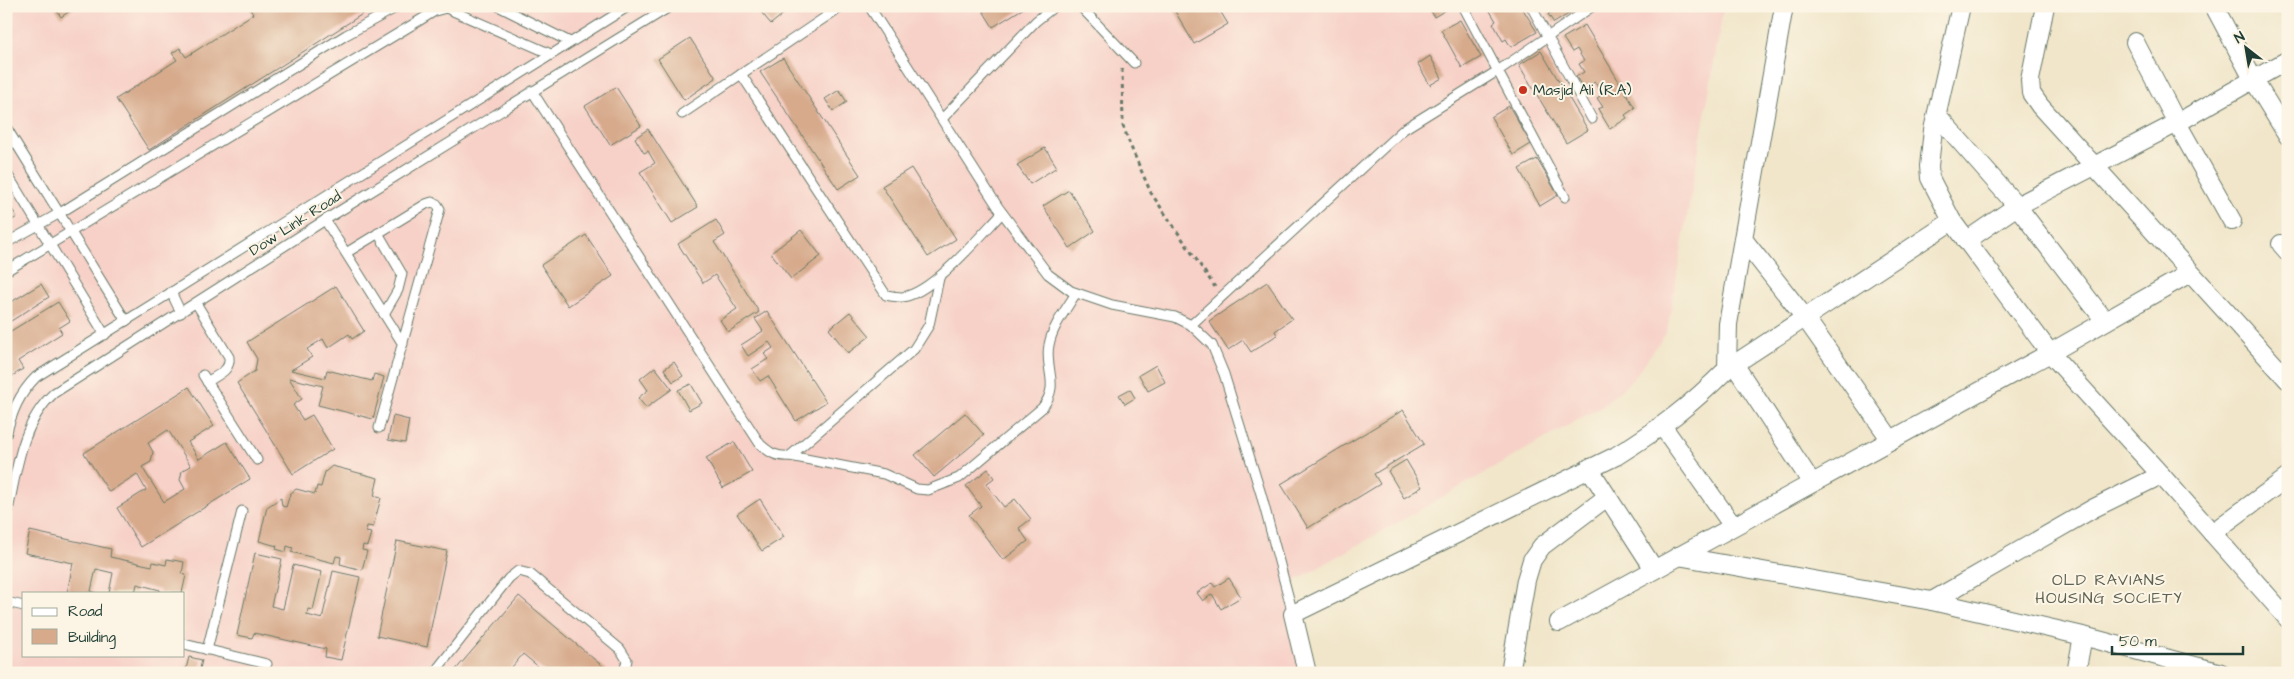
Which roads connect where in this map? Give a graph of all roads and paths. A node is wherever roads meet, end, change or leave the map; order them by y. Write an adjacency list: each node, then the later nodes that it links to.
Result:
1 (399, 6): 39 (lane)
2 (498, 6): 18 (lane)
3 (629, 6): 18 (lane, Dow Link Road)
4 (671, 6): 27 (lane, Dow Link Road)
5 (870, 6): 31 (lane)
6 (1055, 6): 31 (lane)
7 (1080, 6): 20 (lane)
8 (1463, 6): 24 (lane)
9 (1531, 6): 17 (lane)
10 (1593, 6): 17 (lane)
11 (1784, 6): 47 (street)
12 (1961, 6): 29 (street)
13 (2046, 6): 35 (street)
14 (2214, 6): 26 (street)
15 (446, 7): 21 (lane); 45 (lane)
16 (836, 8): 25 (lane)
17 (1547, 36): 24 (lane); 30 (lane)
18 (570, 42): 21 (lane, Dow Link Road)
19 (2135, 42): 32 (street)
20 (1122, 51): 23 (lane); 57 (path)
21 (551, 54): 55 (lane, Dow Link Road)
22 (2288, 60): 26 (street)
23 (1134, 63)
24 (1498, 70): 37 (lane); 57 (lane)
25 (741, 74): 28 (lane); 54 (lane)
26 (2253, 79): 32 (street); 34 (street)
27 (532, 91): 41 (lane, Dow Link Road); 74 (lane)
28 (682, 114)
29 (1937, 115): 38 (street); 42 (street)
30 (1592, 118)
31 (942, 119): 40 (lane)
32 (2177, 123): 35 (street); 43 (street)
33 (6, 127): 39 (lane)
34 (2288, 136)
35 (2094, 165): 38 (street); 53 (street)
36 (6, 172): 44 (lane)
37 (1565, 197)
38 (2017, 206): 48 (street); 63 (street)
39 (60, 213): 44 (lane); 45 (lane)
40 (1002, 213): 54 (lane); 56 (lane)
41 (325, 220): 51 (lane); 58 (lane, Dow Link Road)
42 (1952, 221): 48 (street); 61 (street)
43 (2232, 221)
44 (37, 225): 49 (lane); 50 (lane)
45 (72, 233): 50 (lane); 62 (lane)
46 (378, 233): 51 (lane); 60 (lane); 66 (lane)
47 (1743, 239): 61 (street); 68 (street)
48 (1966, 241): 67 (street)
49 (6, 243)
50 (50, 245): 52 (lane); 65 (lane)
51 (346, 253): 60 (lane)
52 (6, 271)
53 (2190, 273): 63 (street); 69 (street)
54 (939, 278): 74 (lane)
55 (171, 292): 59 (lane); 62 (lane, Dow Link Road)
56 (1076, 293): 64 (lane); 74 (lane)
57 (1222, 298): 64 (lane)
58 (196, 303): 59 (lane, Dow Link Road); 75 (lane)
59 (182, 313): 82 (lane, Dow Link Road)
60 (384, 314): 66 (lane)
61 (1806, 319): 68 (street); 73 (street)
62 (126, 321): 65 (lane, Dow Link Road)
63 (2105, 322): 67 (street)
64 (1191, 325): 90 (lane)
65 (105, 335): 72 (lane, Dow Link Road)
66 (403, 344): 71 (lane)
67 (2050, 353): 73 (street); 77 (street)
68 (1730, 367): 70 (street); 79 (street)
69 (2288, 380)
70 (1663, 427): 76 (street); 83 (street)
71 (379, 428)
72 (6, 435)
73 (1891, 440): 79 (street)
74 (790, 456)
75 (257, 460)
76 (1589, 468): 80 (street); 90 (street)
77 (2161, 475): 84 (street); 87 (street)
78 (2288, 477): 84 (street)
79 (1812, 483): 83 (street)
80 (1607, 497): 86 (street); 100 (street)
81 (242, 511): 95 (lane)
82 (6, 520)
83 (1733, 526): 85 (street)
84 (2212, 533): 91 (street)
85 (1678, 556): 86 (street); 87 (street)
86 (1654, 569): 92 (street)
87 (1932, 601): 93 (street)
88 (6, 602): 89 (lane)
89 (22, 606)
90 (1293, 614): 99 (street)
91 (2288, 619)
92 (1560, 622)
93 (2083, 636): 101 (street); 102 (street)
94 (185, 644): 95 (lane)
95 (207, 650): 96 (lane)
96 (266, 664)
97 (434, 673): 98 (lane)
98 (624, 673)
99 (1306, 673)
100 (1510, 673)
101 (2076, 673)
102 (2221, 673)

